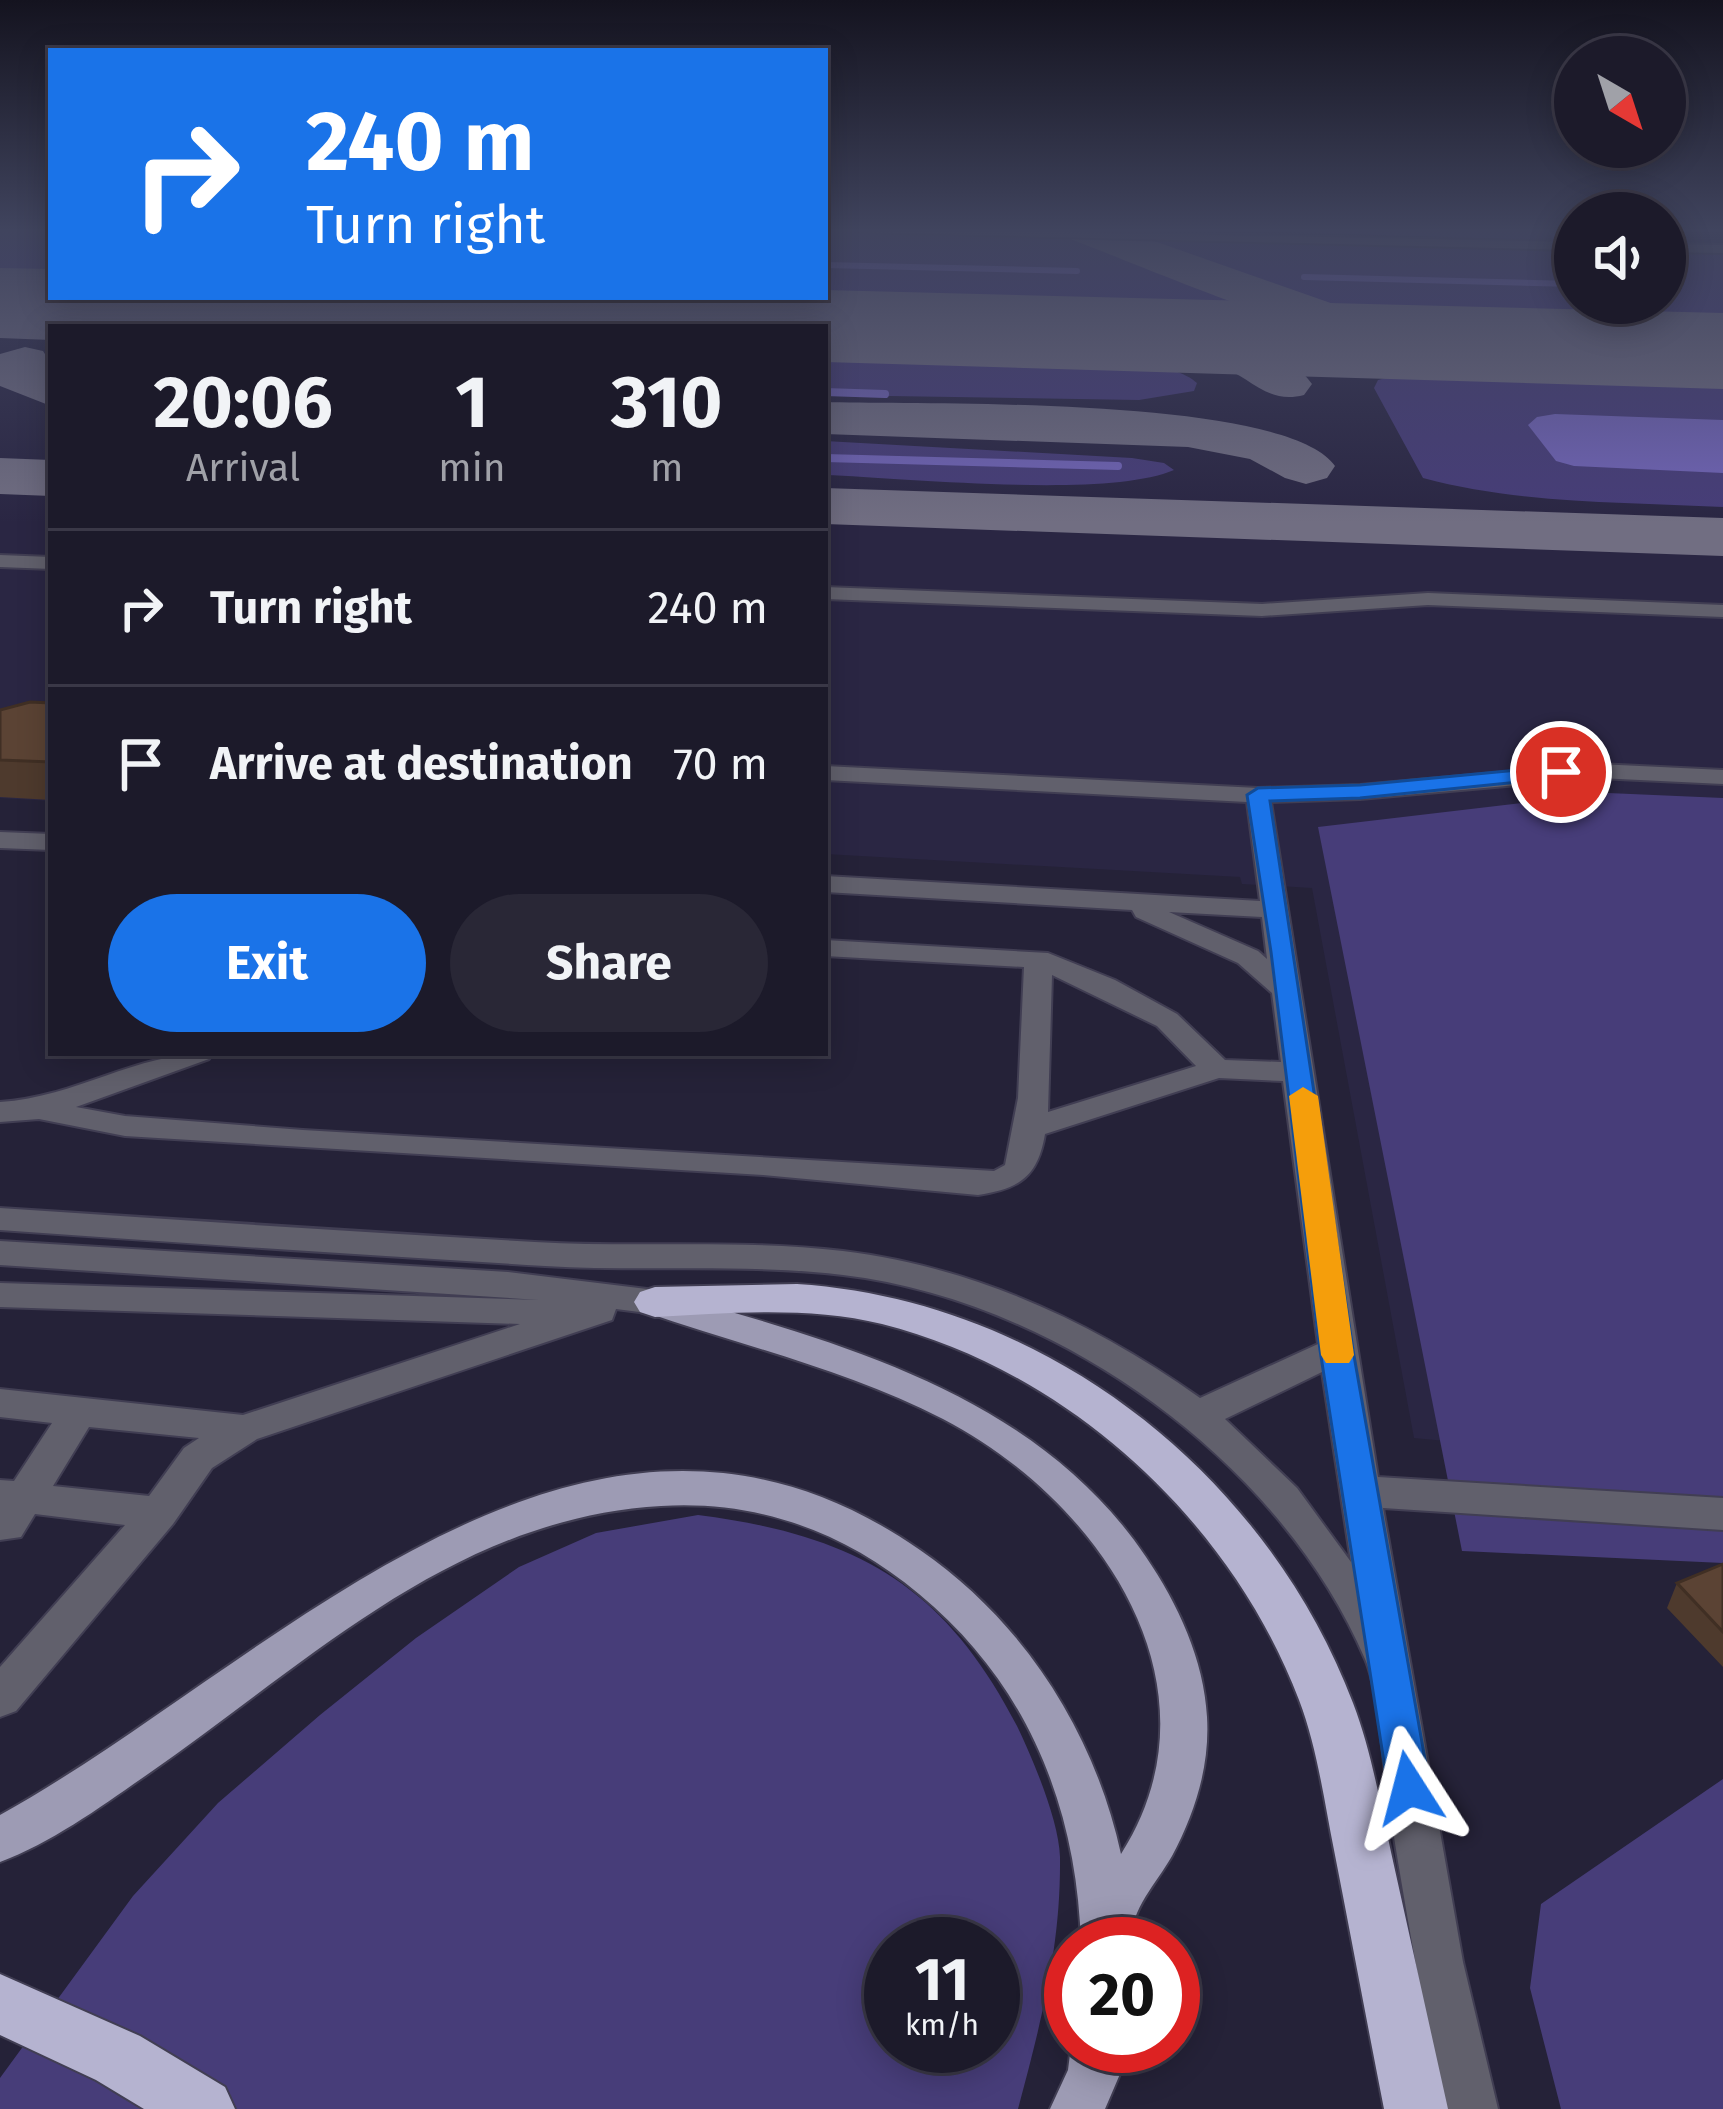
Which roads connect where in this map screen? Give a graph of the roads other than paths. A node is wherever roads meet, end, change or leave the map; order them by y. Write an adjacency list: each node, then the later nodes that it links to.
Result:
1 (0, 560): 2 (lane)
2 (48, 563)
3 (828, 592): 4 (lane)
4 (1723, 611)
5 (828, 773): 7 (lane)
6 (1723, 777): 7 (lane)
7 (1258, 795): 12 (lane)
8 (0, 840): 9 (lane)
9 (48, 842)
10 (828, 884): 11 (lane)
11 (1105, 899): 12 (lane); 15 (lane)
12 (1278, 910): 15 (lane)
13 (828, 948): 14 (lane)
14 (1038, 959): 17 (lane); 21 (lane)
15 (1290, 994): 18 (lane)
16 (189, 1056): 19 (lane)
17 (1217, 1070): 18 (lane); 21 (lane)
18 (1300, 1072): 27 (lane)
19 (39, 1109): 20 (lane); 21 (lane)
20 (0, 1112)
21 (1030, 1128)
22 (0, 1219): 30 (lane)
23 (0, 1253): 25 (lane)
24 (0, 1294): 26 (lane)
25 (655, 1303): 26 (lane); 40 (main road); 43 (highway)
26 (598, 1312): 31 (lane)
27 (1337, 1350): 30 (lane); 32 (lane)
28 (0, 1403): 29 (lane)
29 (79, 1412): 31 (lane); 33 (lane)
30 (1198, 1415): 36 (lane)
31 (244, 1430): 34 (lane)
32 (1360, 1491): 35 (lane); 36 (lane)
33 (10, 1506): 34 (lane)
34 (159, 1513): 37 (lane)
35 (1723, 1514)
36 (1388, 1658): 44 (lane)
37 (0, 1698)
38 (0, 1840): 39 (main road)
39 (1103, 1917)
40 (1114, 1917)
41 (0, 2004): 42 (highway)
42 (203, 2109)
43 (1416, 2109)
44 (1471, 2109)

